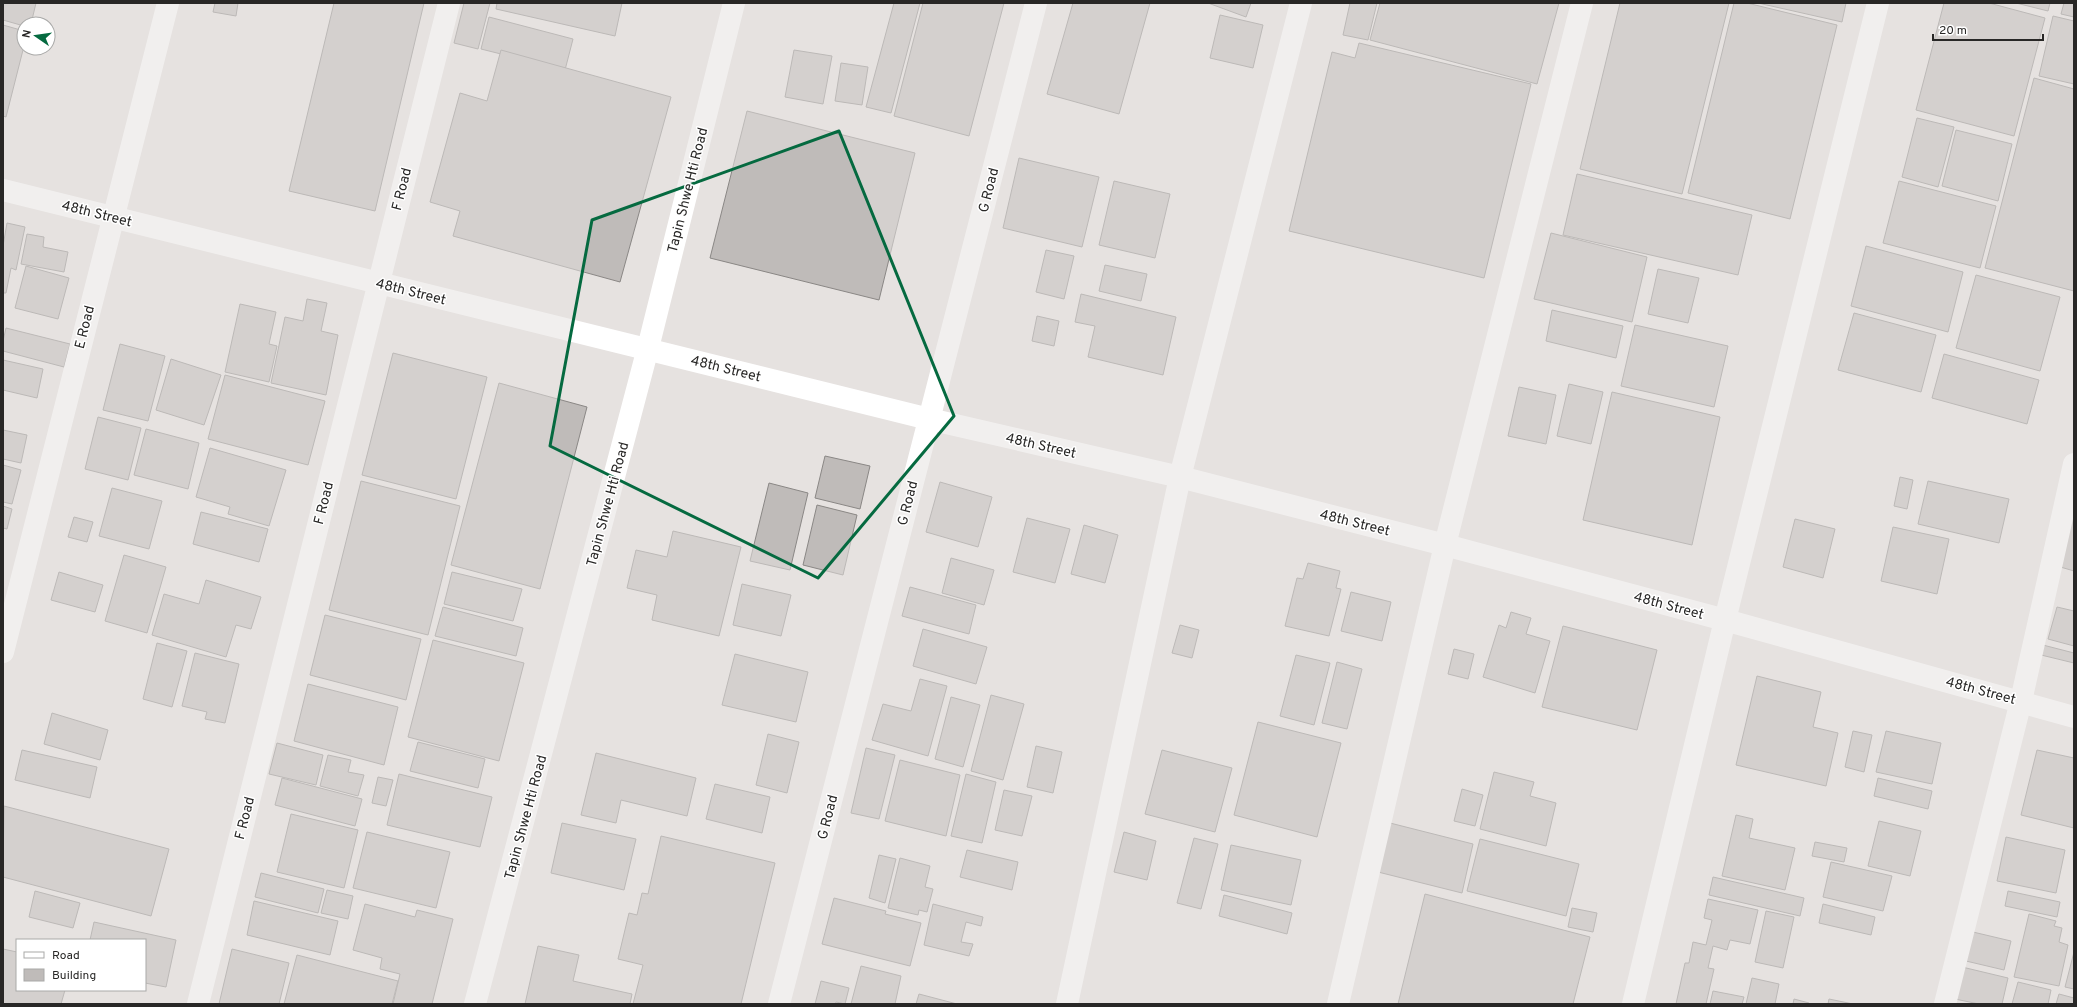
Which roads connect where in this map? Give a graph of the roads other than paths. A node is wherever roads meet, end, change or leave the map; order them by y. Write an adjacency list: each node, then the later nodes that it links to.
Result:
1 (168, 3): 9 (street, E Road)
2 (449, 3): 10 (street, F Road)
3 (734, 3): 11 (street, Tapin Shwe Hti Road)
4 (1036, 3): 12 (street, G Road)
5 (1301, 3): 14 (street)
6 (1582, 3): 15 (street)
7 (1878, 3): 16 (street)
8 (3, 190): 9 (street, 48th Street)
9 (112, 216): 10 (street, 48th Street); 17 (street, E Road)
10 (378, 283): 11 (street, 48th Street); 20 (street, F Road)
11 (648, 348): 12 (street, 48th Street); 21 (street, Tapin Shwe Hti Road)
12 (929, 419): 14 (street, 48th Street); 22 (street, G Road)
13 (2074, 464): 18 (street)
14 (1180, 478): 15 (street, 48th Street); 23 (street)
15 (1445, 545): 16 (street, 48th Street); 24 (street)
16 (1724, 620): 18 (street, 48th Street); 25 (street)
17 (3, 652)
18 (2021, 701): 19 (street, 48th Street); 26 (street)
19 (2074, 717)
20 (198, 1004)
21 (476, 1004)
22 (779, 1004)
23 (1067, 1004)
24 (1338, 1004)
25 (1633, 1004)
26 (1945, 1004)

